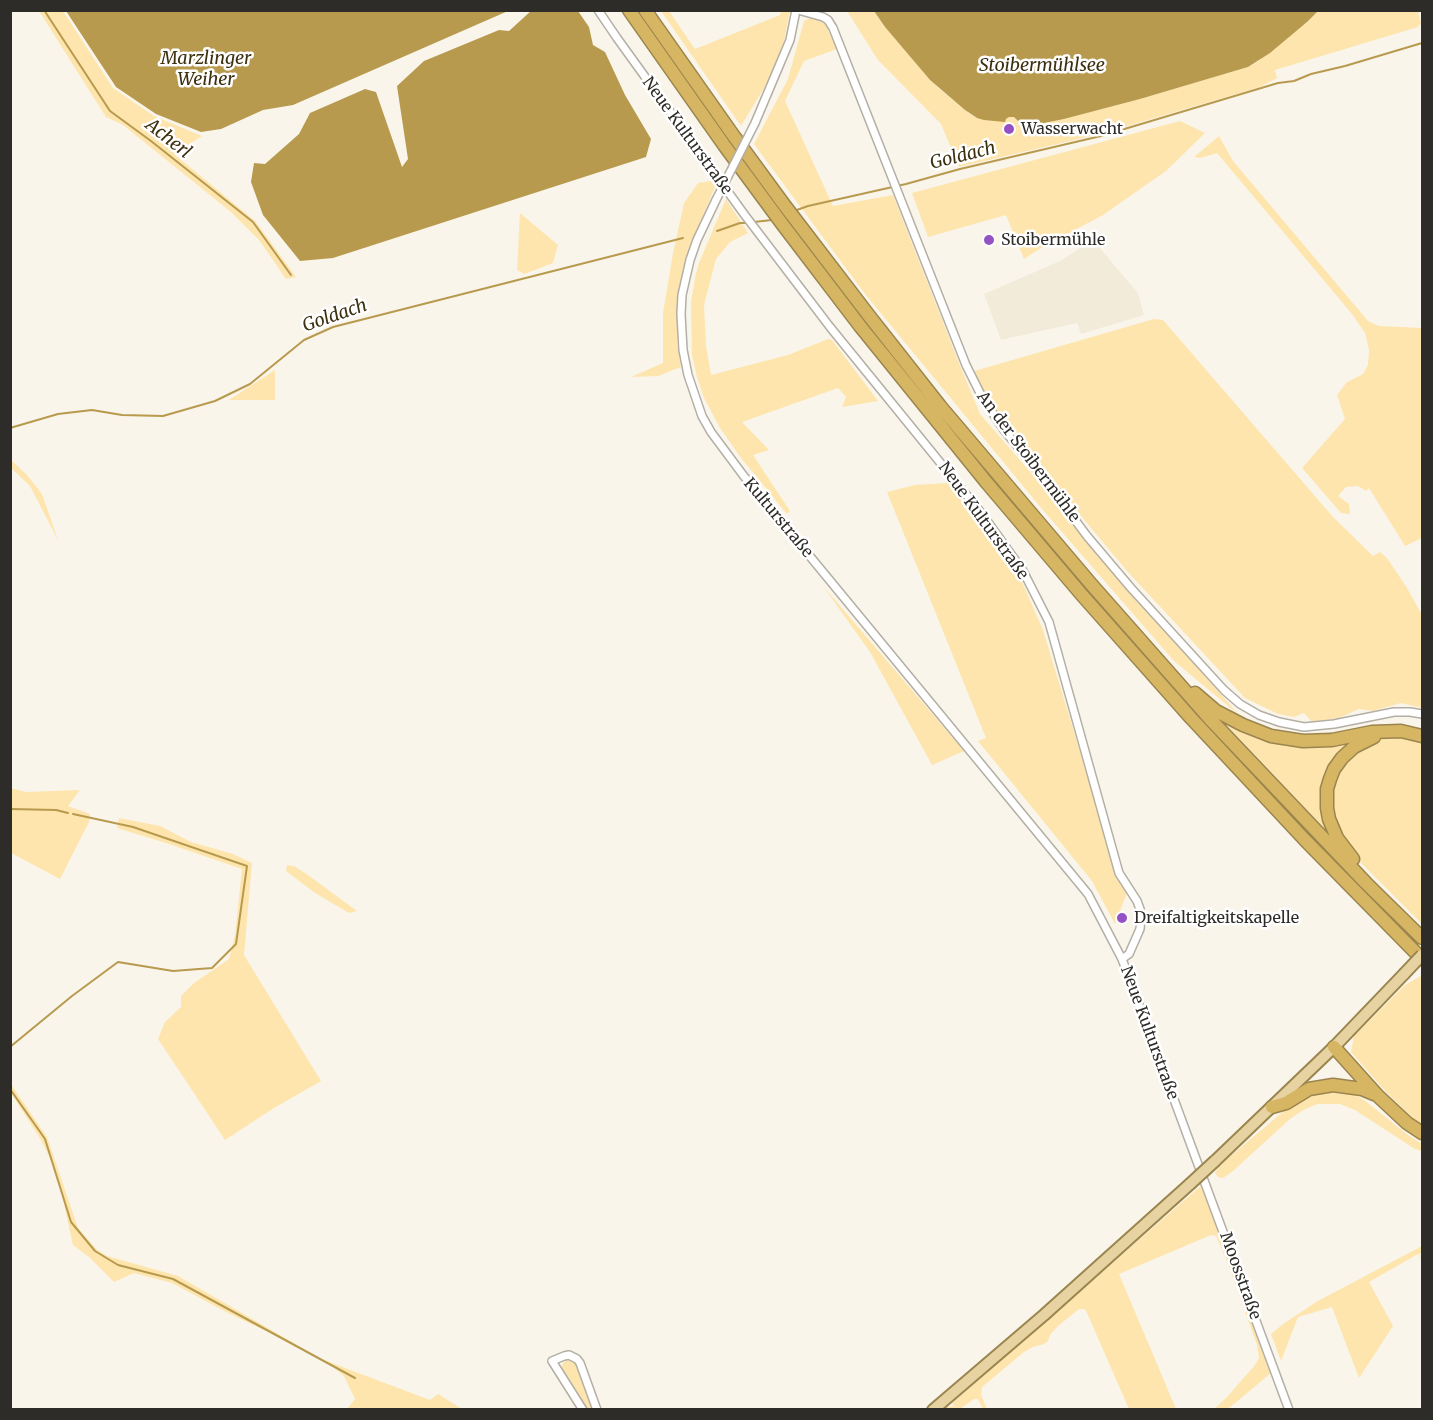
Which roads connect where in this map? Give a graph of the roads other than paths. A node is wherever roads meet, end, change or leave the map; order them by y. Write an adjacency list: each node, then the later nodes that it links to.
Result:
1 (598, 10): 13 (street, Neue Kulturstraße)
2 (629, 10): 5 (highway)
3 (645, 10): 5 (highway)
4 (797, 10): 7 (street, An der Stoibermühle); 13 (street, Kulturstraße, bridge)
5 (780, 210): 6 (highway); 12 (highway)
6 (1160, 663): 8 (highway); 10 (highway)
7 (1422, 714)
8 (1383, 733): 9 (highway); 10 (highway)
9 (1422, 736)
10 (1366, 884): 11 (highway)
11 (1422, 938)
12 (1422, 957): 14 (main road, bridge)
13 (1122, 959): 18 (street, Neue Kulturstraße)
14 (1334, 1047): 15 (highway); 16 (main road)
15 (1378, 1096): 16 (highway); 17 (highway)
16 (1272, 1107): 21 (main road, bridge)
17 (1422, 1133)
18 (1191, 1143): 22 (street, Moosstraße)
19 (583, 1410): 20 (street)
20 (597, 1410)
21 (933, 1410)
22 (1288, 1410)

